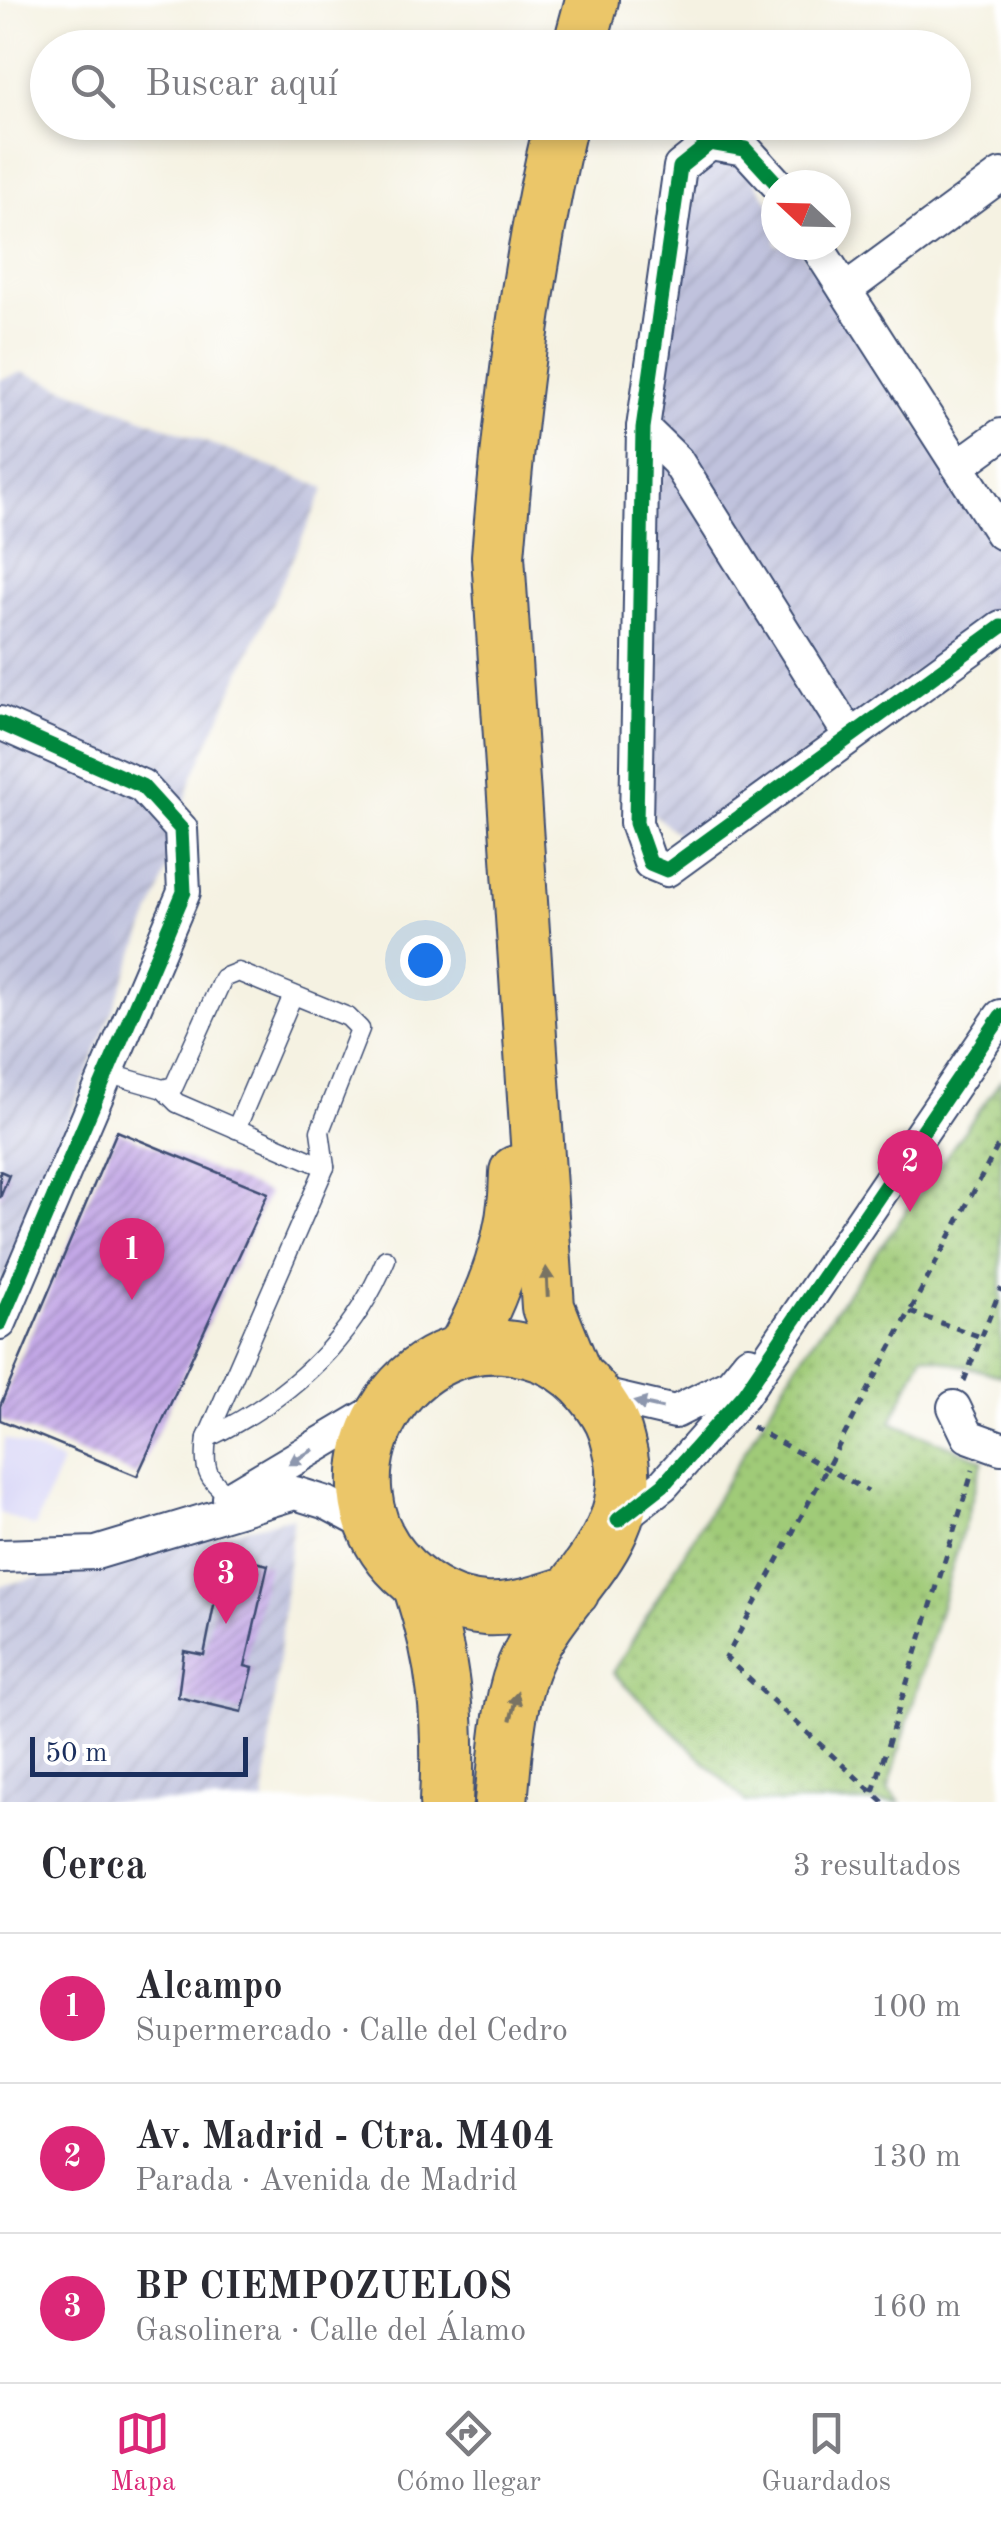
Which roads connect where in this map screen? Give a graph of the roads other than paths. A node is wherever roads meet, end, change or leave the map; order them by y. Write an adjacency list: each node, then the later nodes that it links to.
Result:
1 (592, 0): 2 (main road)
2 (584, 30)
3 (557, 140): 15 (main road)
4 (764, 170): 8 (street)
5 (1001, 175): 7 (street)
6 (826, 260): 7 (street)
7 (845, 290): 10 (street)
8 (643, 428): 14 (street); 14 (street)
9 (1001, 435): 10 (street)
10 (958, 466): 11 (street)
11 (1001, 534)
12 (1001, 628): 14 (street)
13 (0, 723): 18 (street)
14 (850, 736)
15 (518, 900): 25 (main road); 26 (main road, one-way to 15)
16 (293, 994): 19 (lane); 20 (lane); 21 (lane)
17 (1001, 1016): 23 (street)
18 (107, 1073): 19 (lane); 24 (street)
19 (163, 1089): 20 (lane)
20 (236, 1129): 21 (lane)
21 (325, 1167): 29 (lane)
22 (386, 1259): 29 (lane)
23 (827, 1272): 26 (street, one-way to 26); 32 (street)
24 (0, 1323)
25 (464, 1350): 26 (main road); 27 (main road)
26 (585, 1384): 32 (main road)
27 (384, 1406): 31 (street, one-way to 31); 34 (main road)
28 (954, 1407): 30 (street)
29 (207, 1438): 31 (lane)
30 (992, 1444)
31 (232, 1496): 33 (street)
32 (618, 1520): 37 (main road)
33 (178, 1526): 34 (street); 35 (street)
34 (372, 1527): 36 (main road)
35 (0, 1556)
36 (420, 1586): 37 (main road); 38 (main road)
37 (574, 1591): 39 (main road, one-way to 37)
38 (446, 1802)
39 (500, 1802)

